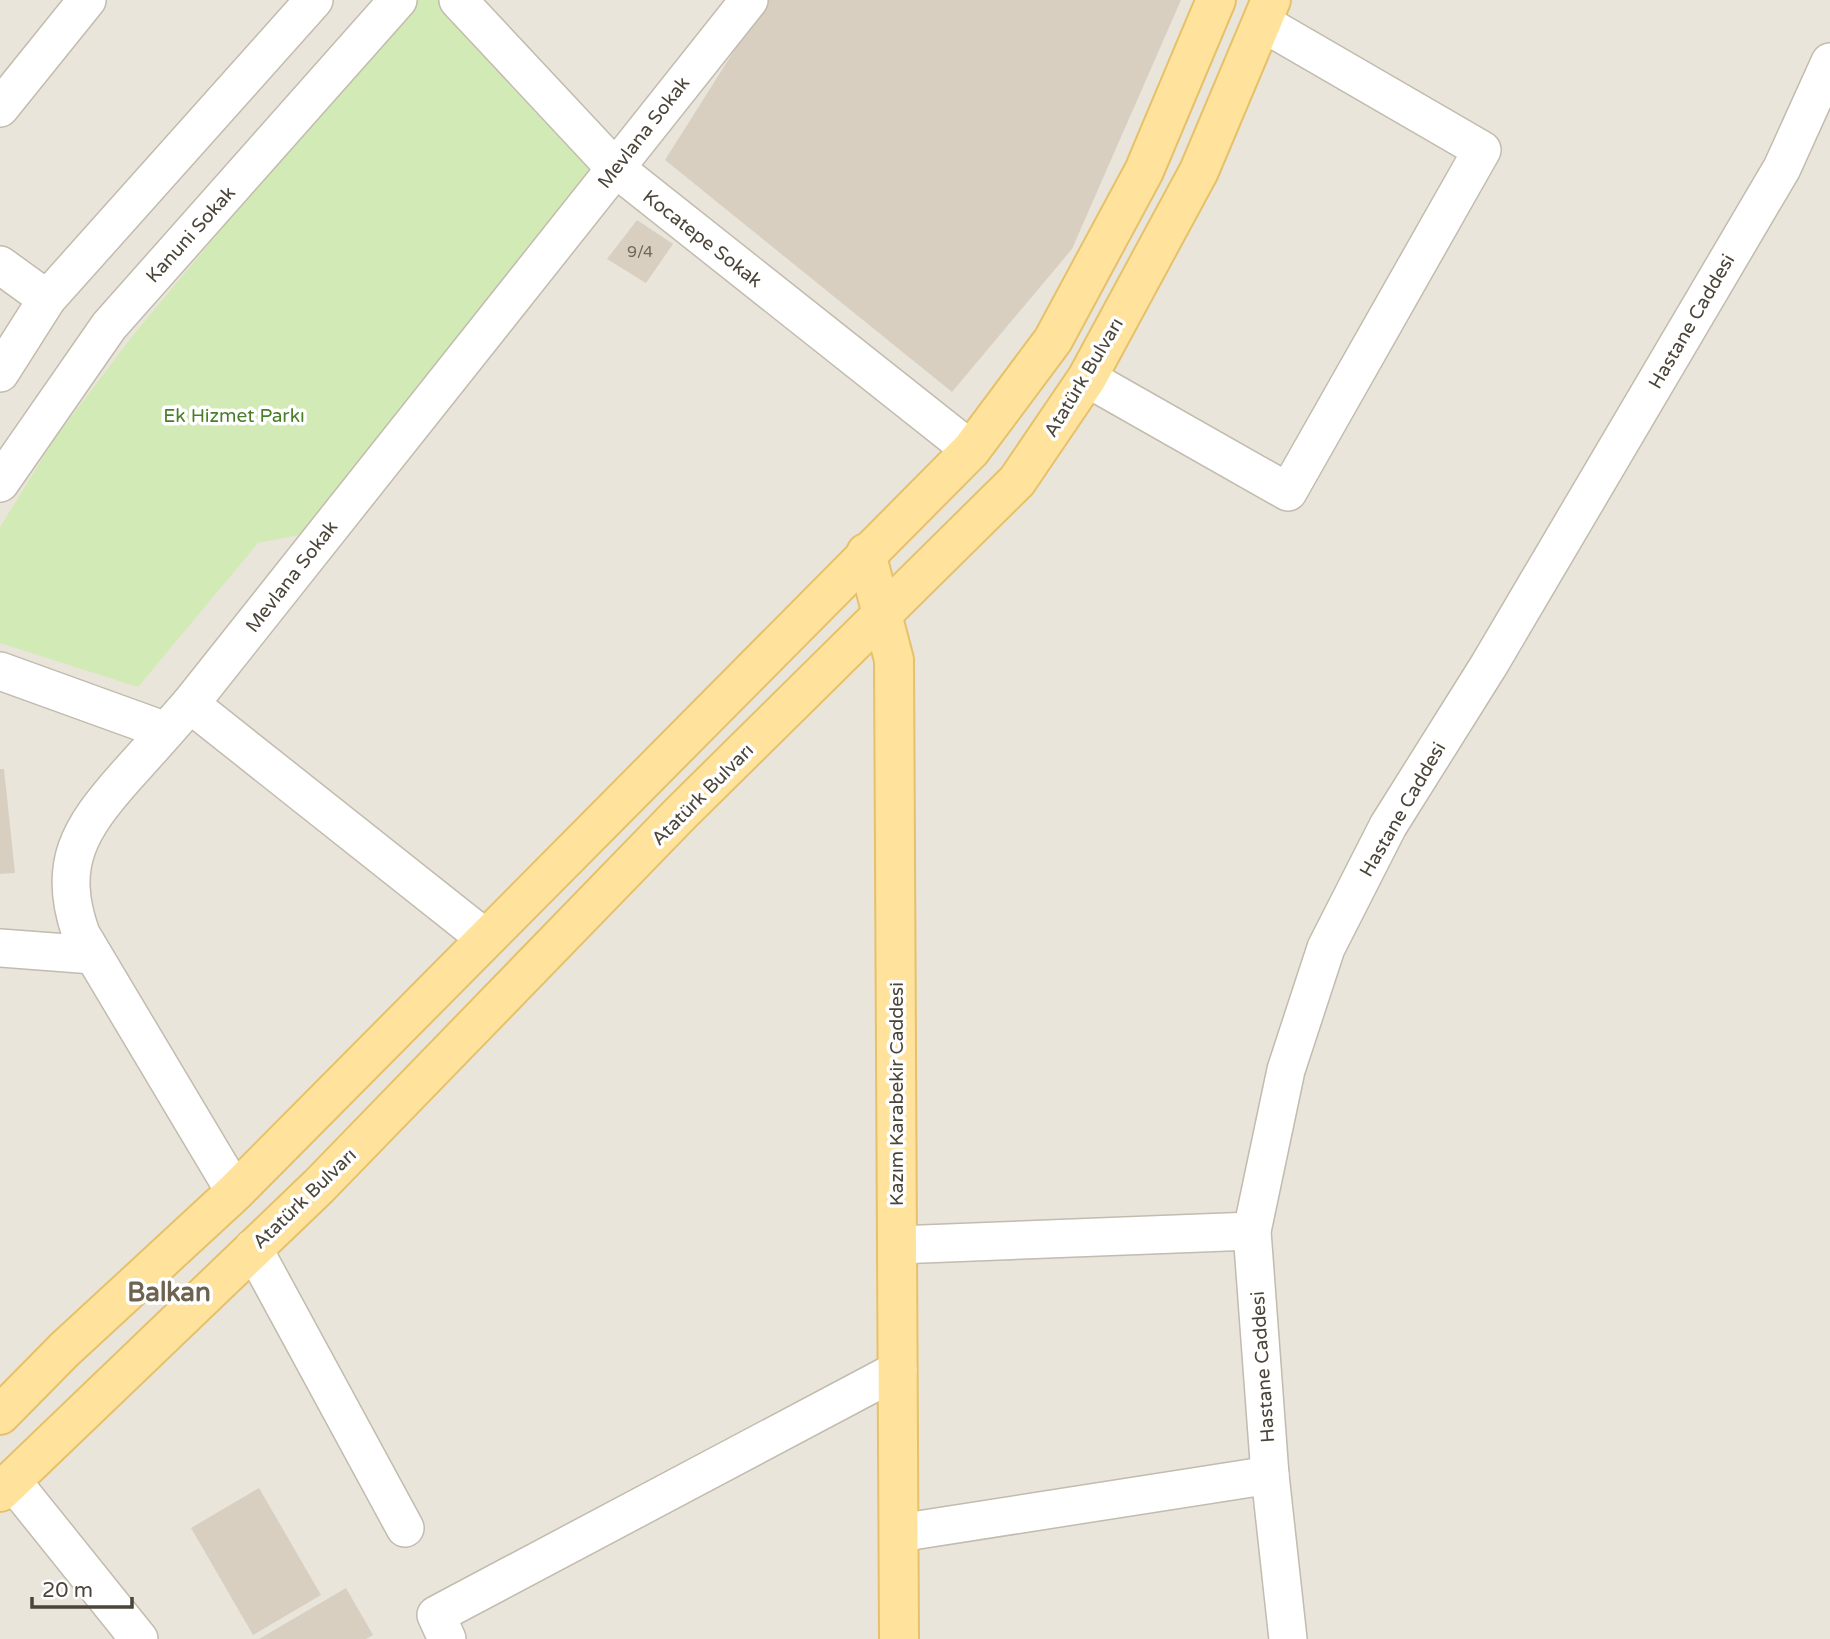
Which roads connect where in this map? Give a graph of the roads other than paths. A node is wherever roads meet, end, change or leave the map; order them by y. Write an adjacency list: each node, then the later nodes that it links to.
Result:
1 (87, 0): 9 (street)
2 (314, 0): 12 (street)
3 (398, 0): 16 (street, Kanuni Sokak)
4 (458, 0): 10 (street, Kocatepe Sokak)
5 (749, 0): 10 (street, Mevlana Sokak)
6 (1216, 0): 15 (main road)
7 (1267, 11): 14 (main road, Atatürk Bulvarı); 14 (street)
8 (1830, 62): 26 (street, Hastane Caddesi)
9 (0, 108)
10 (614, 167): 15 (street, Kocatepe Sokak); 20 (street, Mevlana Sokak)
11 (0, 265): 12 (street)
12 (47, 299): 13 (street)
13 (0, 373)
14 (1087, 378): 18 (main road, Atatürk Bulvarı)
15 (971, 450): 17 (main road)
16 (0, 483)
17 (866, 553): 18 (main road, Kazım Karabekir Caddesi); 22 (main road)
18 (883, 617): 27 (main road, Kazım Karabekir Caddesi); 28 (main road, Atatürk Bulvarı)
19 (0, 671): 21 (street)
20 (190, 704): 21 (street, Mevlana Sokak); 22 (street)
21 (166, 731): 24 (street, Mevlana Sokak)
22 (485, 938): 25 (main road)
23 (0, 948): 24 (street)
24 (93, 955): 25 (street, Mevlana Sokak)
25 (235, 1192): 28 (main road); 30 (main road)
26 (1252, 1231): 27 (street); 31 (street, Hastane Caddesi)
27 (897, 1245): 29 (main road, Kazım Karabekir Caddesi)
28 (253, 1248): 32 (main road, Atatürk Bulvarı); 33 (street)
29 (898, 1370): 34 (main road, Kazım Karabekir Caddesi); 36 (street)
30 (0, 1415)
31 (1270, 1475): 34 (street); 38 (street, Hastane Caddesi)
32 (6, 1486): 35 (street)
33 (405, 1528)
34 (899, 1533): 37 (main road, Kazım Karabekir Caddesi)
35 (139, 1639)
36 (447, 1639)
37 (899, 1639)
38 (1288, 1639)

